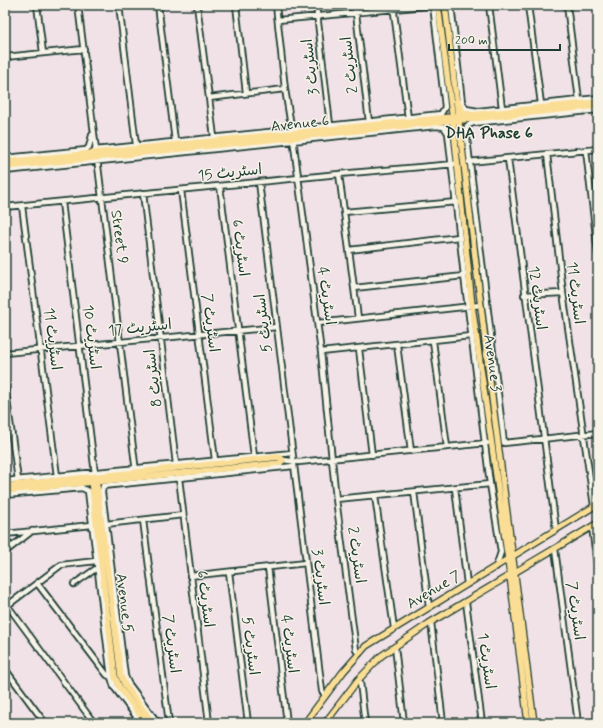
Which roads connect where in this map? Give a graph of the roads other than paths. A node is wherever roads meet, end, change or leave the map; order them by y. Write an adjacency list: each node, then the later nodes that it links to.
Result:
1 (37, 5): 22 (street)
2 (78, 5): 3 (street); 21 (street, Street 9)
3 (87, 5)
4 (119, 5): 49 (street)
5 (158, 5): 48 (street)
6 (197, 5): 27 (street)
7 (236, 5): 25 (street)
8 (276, 5): 20 (street, اسٹریٹ 4)
9 (316, 5): 19 (street, اسٹریٹ 3)
10 (355, 5): 18 (street, اسٹریٹ 2)
11 (435, 5): 17 (street); 26 (main road, Avenue 3); 40 (street)
12 (445, 5): 26 (main road, Avenue 3)
13 (451, 5): 26 (street)
14 (489, 5): 33 (street)
15 (528, 5): 31 (street)
16 (567, 5): 29 (street)
17 (394, 7): 18 (street); 37 (street)
18 (356, 12): 19 (street); 41 (street, اسٹریٹ 2)
19 (317, 16): 20 (street); 42 (street, اسٹریٹ 3)
20 (278, 20): 24 (street, اسٹریٹ 4)
21 (84, 49): 22 (street); 43 (street, Street 9)
22 (43, 53): 23 (street)
23 (5, 57)
24 (285, 89): 25 (street); 44 (street, اسٹریٹ 4)
25 (246, 93): 27 (street)
26 (456, 96): 35 (street); 36 (main road); 38 (main road, Avenue 3); 39 (main road)
27 (208, 98): 45 (street)
28 (598, 98): 29 (street)
29 (579, 100): 31 (street)
30 (598, 102): 35 (main road, Avenue 6)
31 (541, 104): 33 (street)
32 (598, 106): 35 (main road, Avenue 6)
33 (502, 108): 35 (street)
34 (598, 110): 35 (street)
35 (479, 116): 36 (main road, Avenue 6); 57 (street)
36 (470, 117): 38 (main road, Avenue 6); 47 (main road)
37 (408, 118): 40 (street); 41 (street)
38 (455, 119): 39 (main road, Avenue 6); 46 (main road, Avenue 3); 47 (main road, Avenue 3)
39 (441, 120): 40 (main road, Avenue 6); 46 (main road)
40 (435, 121): 44 (main road, Avenue 6); 58 (street)
41 (369, 122): 42 (street)
42 (330, 125): 44 (street)
43 (93, 130): 53 (street, Street 9); 54 (street)
44 (292, 135): 45 (street); 53 (main road, Avenue 6); 62 (street, اسٹریٹ 4)
45 (214, 137): 48 (street)
46 (454, 138): 58 (main road, Avenue 3)
47 (461, 138): 57 (main road, Avenue 3)
48 (175, 141): 49 (street)
49 (136, 145): 53 (street)
50 (598, 149): 51 (street)
51 (586, 150): 52 (street); 75 (street)
52 (547, 154): 55 (street); 78 (street, اسٹریٹ 11)
53 (96, 155): 56 (main road, Avenue 6); 59 (main road, Avenue 6); 60 (street); 67 (street, Street 9)
54 (5, 158)
55 (508, 159): 57 (street); 79 (street, اسٹریٹ 12)
56 (5, 162)
57 (467, 162): 80 (main road, Avenue 3); 100 (street)
58 (455, 164): 61 (street, اسٹریٹ 15); 69 (street); 81 (main road, Avenue 3)
59 (5, 167)
60 (5, 171)
61 (339, 174): 62 (street, اسٹریٹ 15); 72 (street)
62 (298, 178): 63 (street, اسٹریٹ 15); 83 (street, اسٹریٹ 4)
63 (259, 182): 64 (street, اسٹریٹ 15); 84 (street, اسٹریٹ 5)
64 (220, 186): 65 (street, اسٹریٹ 15); 85 (street, اسٹریٹ 6)
65 (181, 190): 66 (street, اسٹریٹ 15); 86 (street, اسٹریٹ 7)
66 (143, 193): 67 (street, اسٹریٹ 15); 88 (street, اسٹریٹ 8)
67 (102, 198): 68 (street, اسٹریٹ 15); 90 (street, Street 9)
68 (62, 202): 70 (street, اسٹریٹ 15); 92 (street, اسٹریٹ 10)
69 (457, 202): 72 (street); 73 (street)
70 (22, 206): 71 (street, اسٹریٹ 15); 94 (street, اسٹریٹ 11)
71 (5, 207)
72 (344, 212): 74 (street)
73 (459, 237): 74 (street); 76 (street)
74 (349, 250): 77 (street)
75 (598, 254)
76 (464, 276): 77 (street); 81 (street)
77 (354, 288): 82 (street)
78 (563, 293): 79 (street); 99 (street, اسٹریٹ 11)
79 (524, 295): 100 (street, اسٹریٹ 12)
80 (481, 305): 81 (street); 144 (main road, Avenue 3)
81 (470, 306): 82 (street); 87 (street); 101 (main road, Avenue 3)
82 (358, 318): 83 (street)
83 (318, 323): 95 (street, اسٹریٹ 4)
84 (277, 327): 85 (street, اسٹریٹ 17); 104 (street, اسٹریٹ 5)
85 (238, 331): 86 (street, اسٹریٹ 17); 106 (street, اسٹریٹ 6)
86 (200, 334): 88 (street, اسٹریٹ 17); 108 (street, اسٹریٹ 7)
87 (471, 336): 89 (street); 101 (street)
88 (161, 338): 90 (street, اسٹریٹ 17); 110 (street, اسٹریٹ 8)
89 (433, 341): 91 (street); 102 (street)
90 (121, 342): 92 (street, اسٹریٹ 17); 112 (street, Street 9)
91 (397, 345): 93 (street); 103 (street)
92 (80, 346): 94 (street, اسٹریٹ 17); 115 (street, اسٹریٹ 10)
93 (359, 349): 95 (street); 105 (street)
94 (41, 350): 96 (street, اسٹریٹ 17); 114 (street, اسٹریٹ 11)
95 (321, 352): 107 (street, اسٹریٹ 4)
96 (5, 353)
97 (5, 385): 117 (street)
98 (598, 433): 99 (street)
99 (583, 435): 100 (street); 129 (street, اسٹریٹ 11)
100 (543, 439): 136 (street, اسٹریٹ 12)
101 (488, 443): 102 (street); 120 (street); 140 (main road, Avenue 3)
102 (447, 447): 103 (street)
103 (411, 451): 105 (street)
104 (292, 453): 106 (street); 111 (street, اسٹریٹ 5)
105 (372, 455): 107 (street)
106 (254, 456): 108 (street)
107 (332, 459): 111 (street); 128 (street, اسٹریٹ 2)
108 (216, 460): 110 (street)
109 (283, 460): 111 (street); 112 (main road); 113 (main road)
110 (176, 464): 112 (street)
111 (293, 464): 113 (street); 147 (street, اسٹریٹ 3)
112 (136, 470): 115 (main road)
113 (186, 475): 116 (street); 119 (main road)
114 (57, 476): 115 (street); 117 (street)
115 (94, 478): 119 (main road); 121 (main road); 123 (main road); 124 (main road, Avenue 5); 172 (main road, Avenue 5)
116 (178, 478): 119 (street); 130 (street, اسٹریٹ 6)
117 (18, 480): 118 (street)
118 (5, 481)
119 (107, 483): 124 (street)
120 (490, 484): 122 (street); 140 (street)
121 (5, 486)
122 (455, 488): 125 (street); 157 (street)
123 (5, 491)
124 (100, 492): 133 (street); 173 (main road, Avenue 5)
125 (414, 492): 127 (street); 160 (street)
126 (5, 494): 134 (street)
127 (376, 496): 128 (street); 162 (street)
128 (336, 499): 164 (street, اسٹریٹ 2)
129 (596, 505): 136 (main road, Avenue 7)
130 (183, 515): 131 (street); 154 (street, اسٹریٹ 6)
131 (143, 520): 133 (street); 175 (street, اسٹریٹ 7)
132 (598, 523): 135 (main road, Avenue 7)
133 (106, 524): 174 (street)
134 (92, 525): 137 (street); 146 (street)
135 (592, 527): 142 (main road, Avenue 7); 152 (street)
136 (556, 530): 144 (main road, Avenue 7)
137 (32, 531): 138 (street); 141 (street)
138 (5, 534)
139 (5, 539): 141 (street)
140 (502, 541): 145 (main road, Avenue 3); 148 (street)
141 (11, 547): 143 (street)
142 (555, 549): 153 (main road, Avenue 7); 187 (street, اسٹریٹ 7)
143 (5, 552)
144 (514, 556): 145 (main road, Avenue 7); 153 (main road, Avenue 3)
145 (508, 560): 148 (main road, Avenue 7); 153 (main road, Avenue 3)
146 (96, 561): 149 (street); 155 (street)
147 (306, 563): 150 (street); 168 (street, اسٹریٹ 3)
148 (496, 567): 157 (main road, Avenue 7)
149 (97, 568): 156 (street); 166 (street)
150 (268, 568): 151 (street); 178 (street, اسٹریٹ 4)
151 (229, 572): 154 (street); 177 (street, اسٹریٹ 5)
152 (598, 572)
153 (513, 574): 158 (main road, Avenue 7); 185 (main road, Avenue 3); 186 (main road, Avenue 3)
154 (190, 576): 176 (street, اسٹریٹ 6)
155 (37, 583): 159 (street); 166 (street)
156 (74, 584)
157 (467, 584): 160 (main road, Avenue 7)
158 (466, 602): 161 (main road, Avenue 7); 184 (street, اسٹریٹ 1)
159 (6, 603): 170 (street)
160 (429, 607): 162 (main road, Avenue 7)
161 (431, 622): 163 (main road, Avenue 7); 183 (street)
162 (394, 628): 164 (main road, Avenue 7)
163 (395, 647): 167 (main road, Avenue 7); 182 (street)
164 (359, 654): 168 (main road, Avenue 7)
165 (5, 669): 169 (street)
166 (111, 677): 171 (street)
167 (358, 680): 180 (main road, Avenue 7); 181 (street)
168 (325, 695): 179 (main road, Avenue 7)
169 (45, 723)
170 (94, 723)
171 (141, 723)
172 (146, 723)
173 (153, 723)
174 (158, 723)
175 (170, 723)
176 (209, 723)
177 (248, 723)
178 (287, 723)
179 (305, 723)
180 (326, 723)
181 (365, 723)
182 (404, 723)
183 (444, 723)
184 (482, 723)
185 (528, 723)
186 (534, 723)
187 (578, 723)

